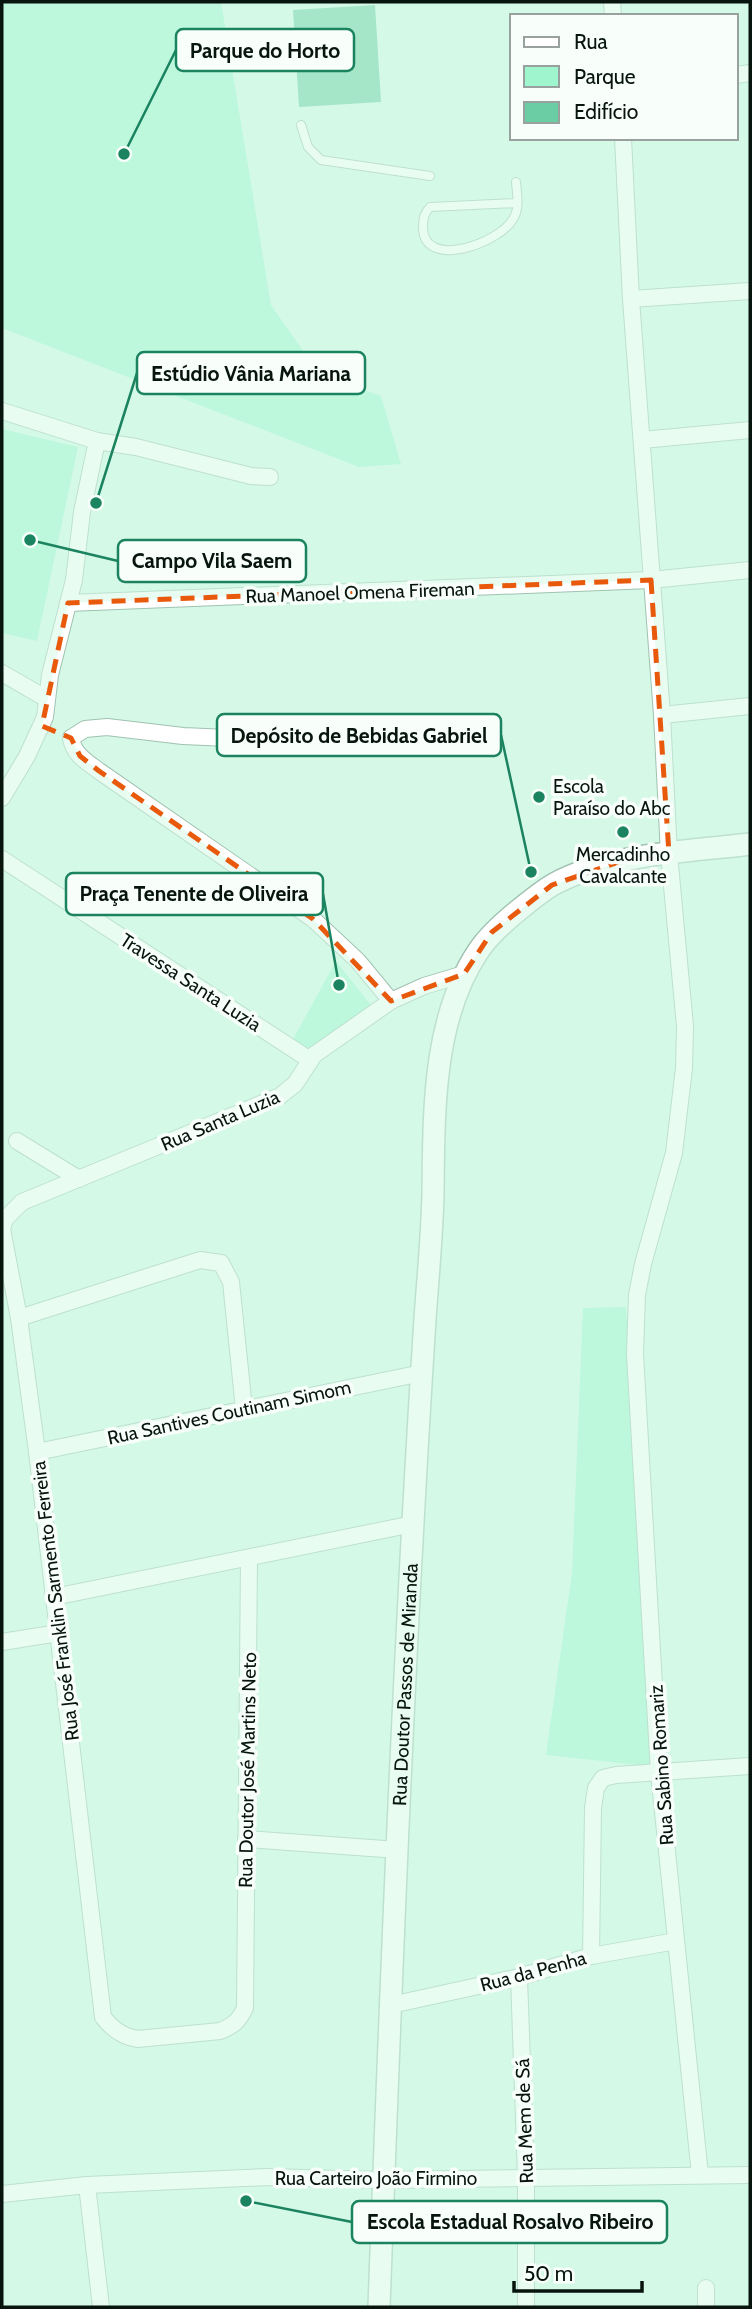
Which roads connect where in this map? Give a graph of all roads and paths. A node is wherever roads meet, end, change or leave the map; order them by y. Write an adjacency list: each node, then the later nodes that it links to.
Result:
1 (301, 125): 3 (lane)
2 (623, 140): 7 (street, Rua Sabino Romariz)
3 (430, 176)
4 (516, 182): 5 (lane)
5 (517, 203): 5 (lane)
6 (750, 291): 7 (street)
7 (631, 299): 10 (street, Rua Sabino Romariz)
8 (2, 411): 11 (street)
9 (750, 430): 10 (street)
10 (642, 440): 14 (street, Rua Sabino Romariz)
11 (97, 442): 12 (street); 15 (street)
12 (270, 477)
13 (750, 570): 14 (street, Rua Manoel Omena Fireman)
14 (651, 580): 15 (street, Rua Manoel Omena Fireman); 19 (street, Rua Sabino Romariz)
15 (68, 603): 17 (street)
16 (2, 673): 17 (street)
17 (47, 699): 20 (street)
18 (750, 706): 19 (street)
19 (663, 715): 25 (street, Rua Sabino Romariz)
20 (43, 726): 21 (street); 23 (street)
21 (71, 738): 22 (street); 28 (street)
22 (337, 746)
23 (2, 797)
24 (750, 844): 25 (street, Rua Doutor Passos de Miranda)
25 (669, 854): 27 (street, Rua Doutor Passos de Miranda); 43 (street, Rua Sabino Romariz)
26 (2, 859): 29 (street, Travessa Santa Luzia)
27 (464, 974): 28 (street, Rua Santa Luzia); 34 (street, Rua Doutor Passos de Miranda)
28 (391, 1001): 29 (street, Rua Santa Luzia)
29 (310, 1060): 31 (street, Rua Santa Luzia)
30 (17, 1141): 31 (street)
31 (79, 1179): 32 (street, Rua Santa Luzia)
32 (29, 1199): 33 (street, Rua José Franklin Sarmento Ferreira)
33 (19, 1318): 35 (street); 36 (street, Rua José Franklin Sarmento Ferreira)
34 (422, 1373): 35 (street, Rua Santives Coutinam Simom); 37 (street, Rua Doutor Passos de Miranda)
35 (244, 1409): 36 (street, Rua Santives Coutinam Simom)
36 (37, 1452): 39 (street, Rua José Franklin Sarmento Ferreira)
37 (413, 1524): 38 (street); 45 (street, Rua Doutor Passos de Miranda)
38 (249, 1559): 39 (street); 44 (street, Rua Doutor José Martins Neto)
39 (54, 1597): 40 (street, Rua José Franklin Sarmento Ferreira)
40 (58, 1633): 41 (street); 49 (street, Rua José Franklin Sarmento Ferreira)
41 (2, 1642)
42 (750, 1766): 43 (street)
43 (659, 1773): 46 (street, Rua Sabino Romariz); 47 (street)
44 (246, 1839): 45 (street); 49 (street, Rua Doutor José Martins Neto)
45 (398, 1850): 50 (street, Rua Doutor Passos de Miranda)
46 (676, 1941): 47 (street, Rua da Penha); 51 (street, Rua Sabino Romariz)
47 (591, 1956): 48 (street, Rua da Penha)
48 (519, 1977): 50 (street, Rua da Penha); 53 (street, Rua Mem de Sá)
49 (246, 1982)
50 (391, 2006): 54 (street, Rua Doutor Passos de Miranda)
51 (700, 2175): 52 (street, Rua Carteiro João Firmino); 53 (street, Rua Carteiro João Firmino)
52 (750, 2175)
53 (526, 2178): 54 (street, Rua Carteiro João Firmino); 60 (street, Rua Mem de Sá)
54 (384, 2180): 55 (street, Rua Carteiro João Firmino); 59 (street, Rua Doutor Passos de Miranda)
55 (87, 2185): 56 (street, Rua Carteiro João Firmino); 58 (street)
56 (2, 2194)
57 (706, 2288): 61 (street)
58 (101, 2307)
59 (379, 2307)
60 (526, 2307)
61 (706, 2307)

